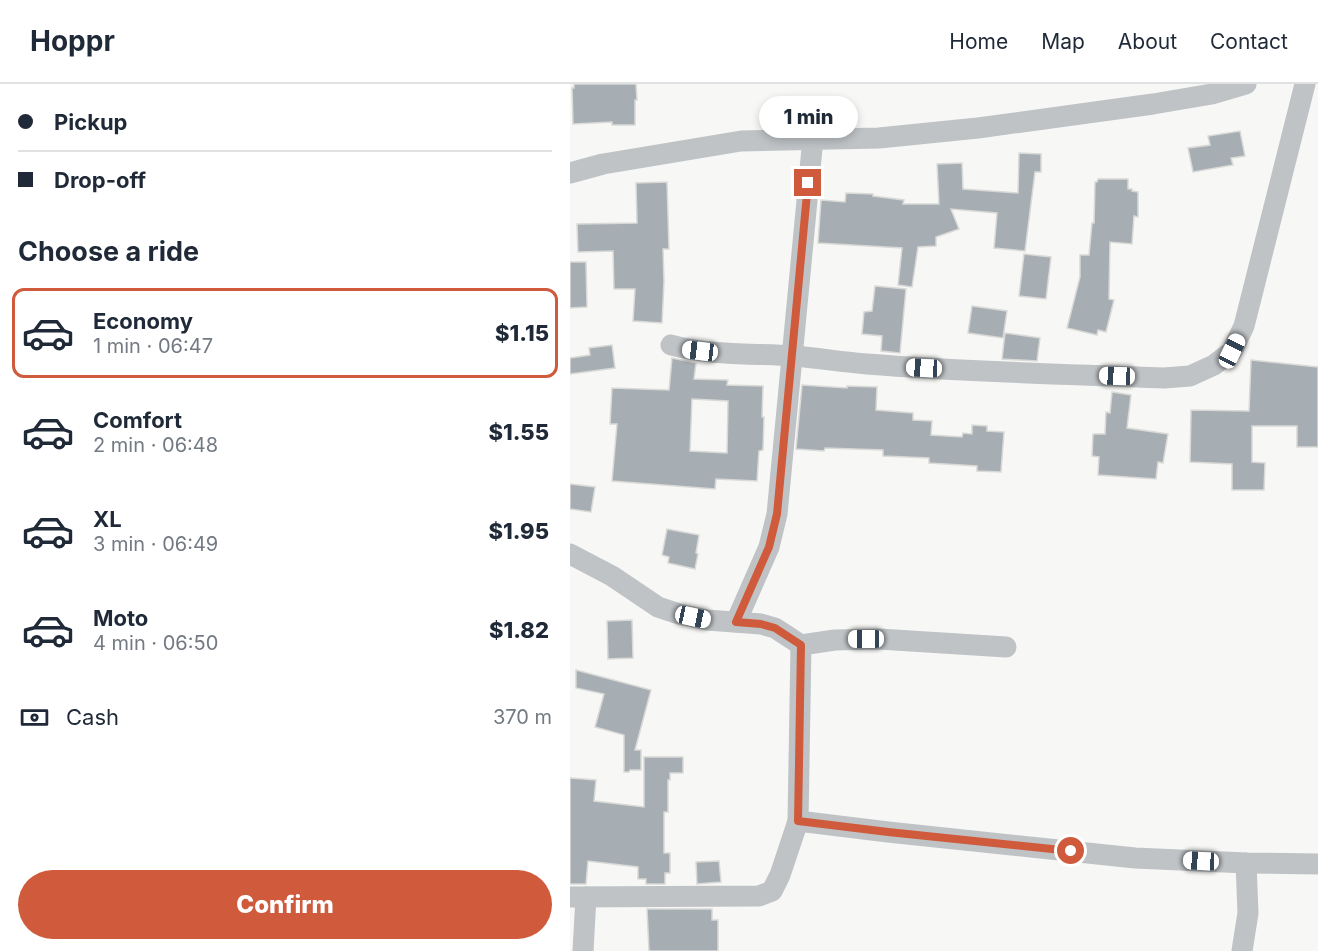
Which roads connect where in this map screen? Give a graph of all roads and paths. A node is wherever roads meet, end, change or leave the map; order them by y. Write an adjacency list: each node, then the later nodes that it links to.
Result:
1 (1246, 84): 3 (street)
2 (1305, 84): 6 (street)
3 (813, 138): 4 (street); 6 (street)
4 (570, 173)
5 (671, 345): 6 (street)
6 (793, 356): 8 (street)
7 (570, 554): 8 (street)
8 (736, 622): 9 (street)
9 (801, 645): 10 (street); 11 (street)
10 (1006, 647)
11 (798, 821): 12 (street); 14 (street)
12 (1246, 863): 13 (street); 16 (street)
13 (1318, 864)
14 (578, 897): 15 (street)
15 (583, 951)
16 (1242, 951)

